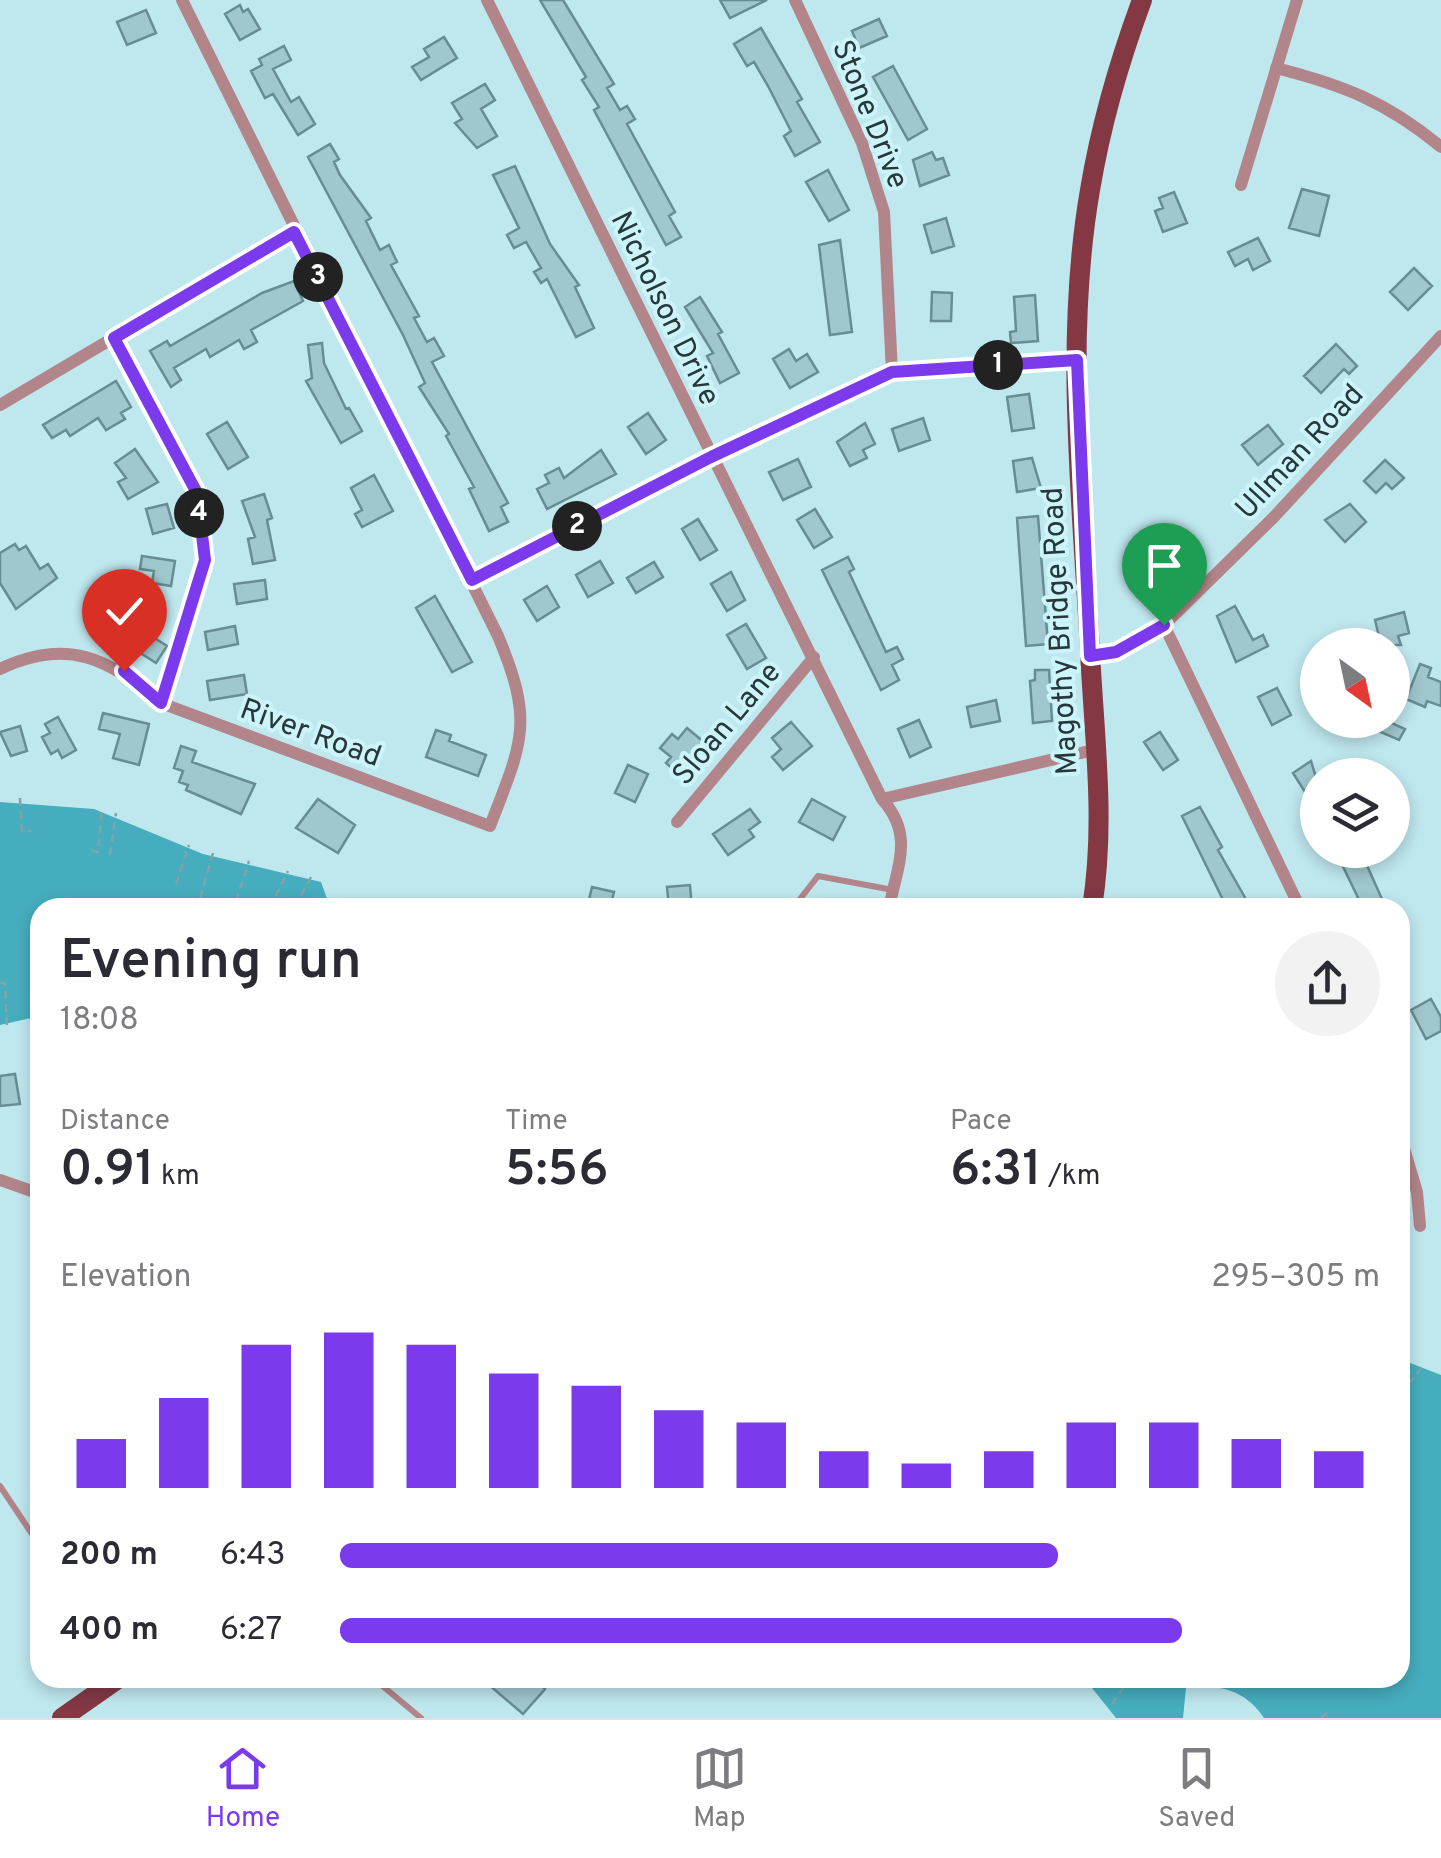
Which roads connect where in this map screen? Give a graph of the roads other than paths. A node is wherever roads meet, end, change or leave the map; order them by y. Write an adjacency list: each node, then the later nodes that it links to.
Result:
1 (182, 0): 9 (street)
2 (487, 0): 15 (street, Nicholson Drive)
3 (795, 0): 13 (street, Stone Drive)
4 (1142, 0): 12 (main road, Magothy Bridge Road)
5 (1297, 0): 6 (street)
6 (1276, 68): 7 (street); 8 (street)
7 (1441, 147)
8 (1241, 185)
9 (294, 232): 11 (street); 16 (street)
10 (1441, 336): 17 (street, Ullman Road)
11 (114, 338): 14 (street); 21 (street)
12 (1077, 360): 13 (street); 18 (main road, Magothy Bridge Road)
13 (892, 372): 15 (street)
14 (0, 406)
15 (711, 457): 16 (street); 19 (street, Nicholson Drive)
16 (472, 580): 21 (street, River Road)
17 (1164, 625): 18 (street, Ullman Road); 29 (street)
18 (1090, 656): 22 (main road, Magothy Bridge Road)
19 (814, 657): 23 (street, Nicholson Drive); 24 (street, Sloan Lane)
20 (0, 669): 21 (street, River Road)
21 (161, 703)
22 (1098, 750): 23 (street); 28 (main road, Magothy Bridge Road)
23 (882, 798): 25 (street, Nicholson Drive)
24 (676, 822)
25 (893, 890): 26 (lane); 27 (street, Nicholson Drive)
26 (801, 898)
27 (891, 898)
28 (1093, 898)
29 (1295, 898)
30 (1410, 1169): 33 (street)
31 (0, 1180): 32 (street)
32 (30, 1190)
33 (1420, 1226)
34 (0, 1486): 35 (lane)
35 (30, 1531)
36 (105, 1688): 38 (main road)
37 (385, 1688): 39 (lane)
38 (62, 1718)
39 (421, 1718)

